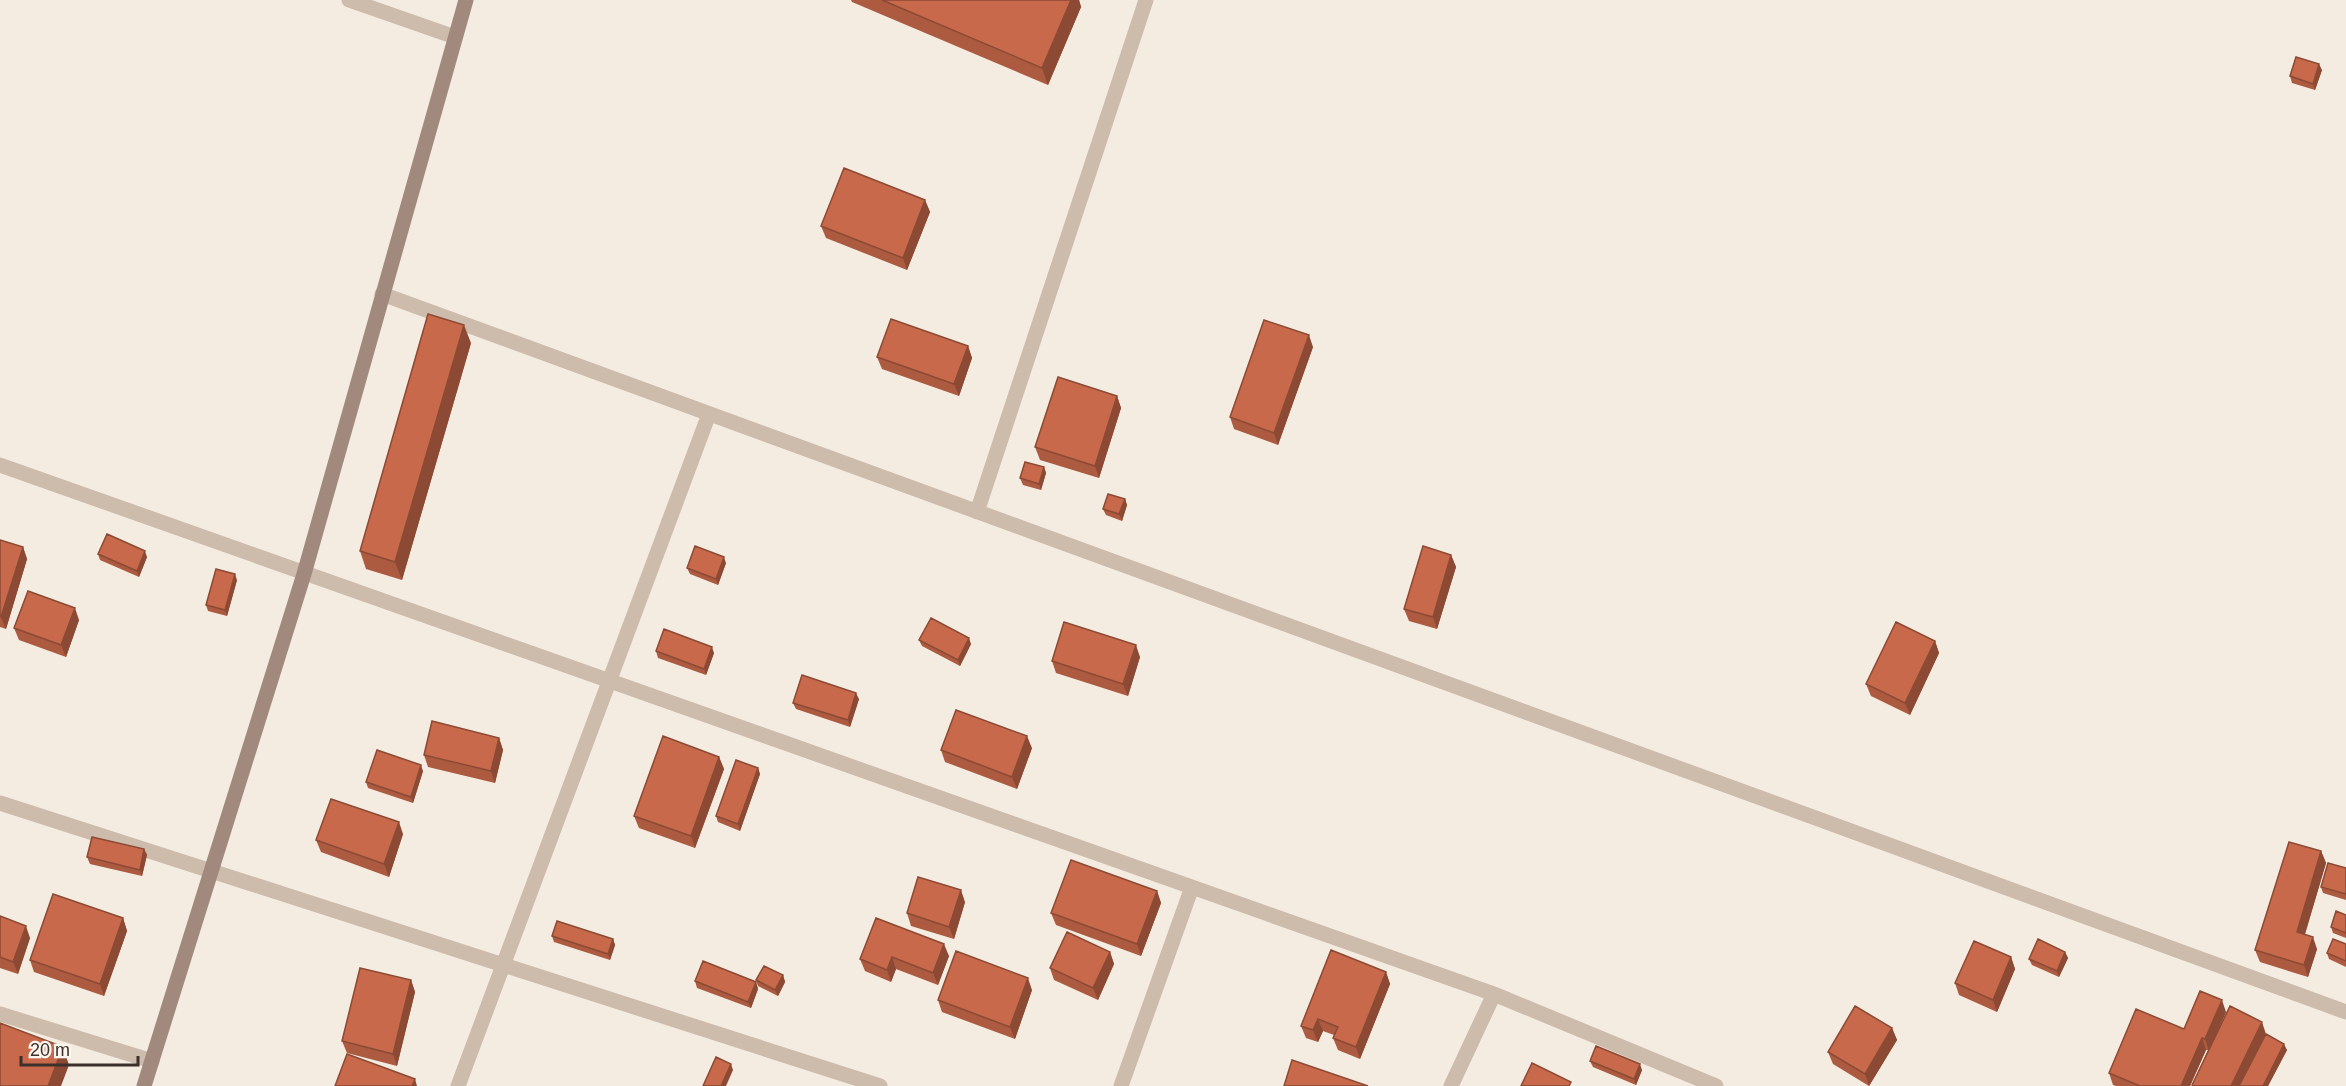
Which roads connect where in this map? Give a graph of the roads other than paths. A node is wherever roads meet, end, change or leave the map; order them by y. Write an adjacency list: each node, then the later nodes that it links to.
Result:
1 (349, 0): 4 (street)
2 (466, 0): 4 (main road)
3 (1146, 0): 8 (street)
4 (455, 37): 5 (main road)
5 (382, 294): 6 (street); 9 (main road)
6 (709, 414): 8 (street); 10 (street)
7 (0, 465): 9 (street)
8 (976, 512): 16 (street)
9 (304, 574): 10 (street); 12 (main road)
10 (609, 682): 13 (street); 14 (street)
11 (0, 803): 12 (street)
12 (211, 871): 14 (street); 18 (main road)
13 (1191, 887): 15 (street); 22 (street)
14 (503, 965): 20 (street); 21 (street)
15 (1494, 994): 23 (street); 24 (street)
16 (2346, 1012)
17 (0, 1014): 18 (street)
18 (152, 1061): 19 (main road)
19 (144, 1086)
20 (458, 1086)
21 (880, 1086)
22 (1121, 1086)
23 (1451, 1086)
24 (1716, 1086)

